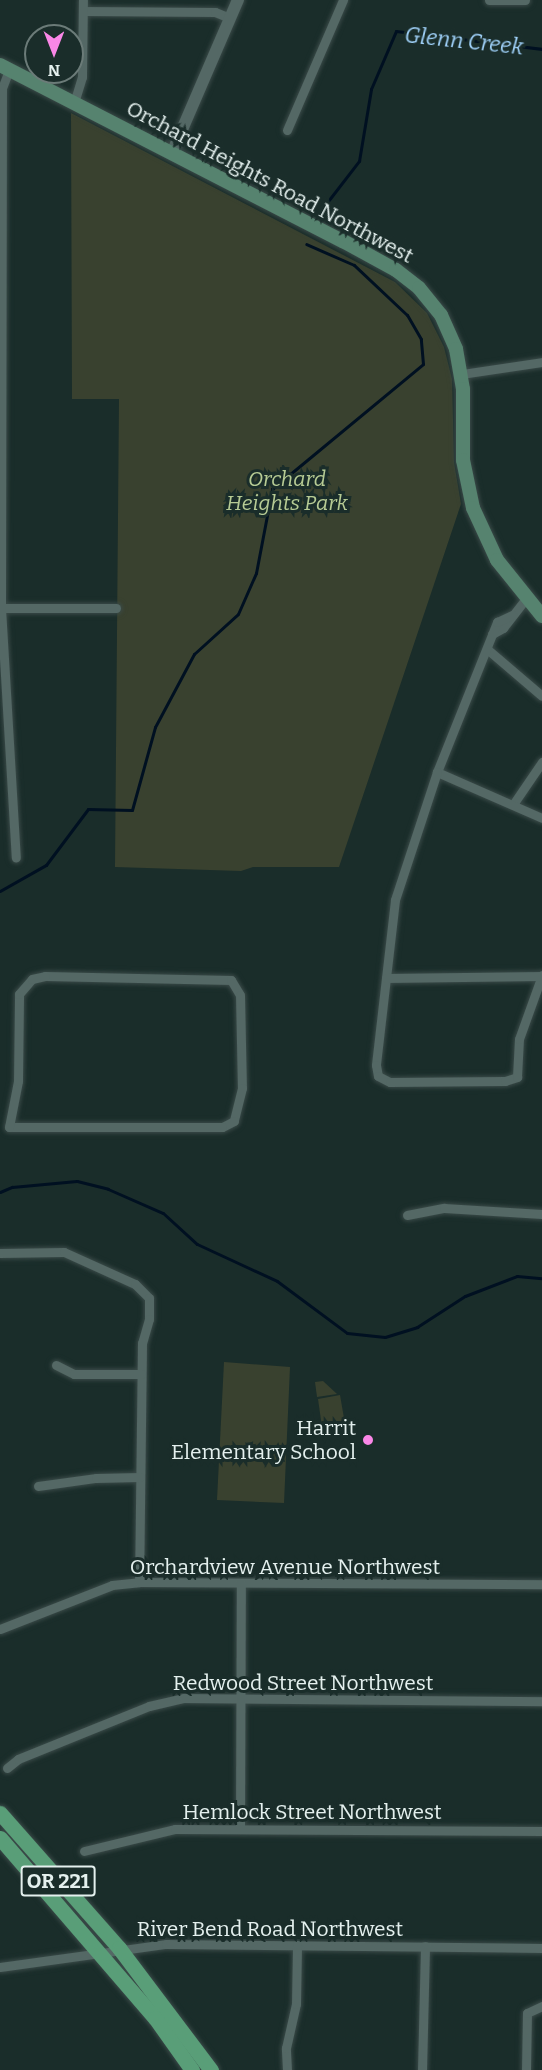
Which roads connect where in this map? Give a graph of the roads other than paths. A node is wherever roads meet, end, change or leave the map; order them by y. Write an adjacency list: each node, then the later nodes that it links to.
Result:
1 (83, 0): 6 (street)
2 (238, 0): 7 (street)
3 (343, 0): 10 (street)
4 (489, 0): 5 (street)
5 (525, 0)
6 (83, 11): 7 (street); 9 (street)
7 (230, 18): 11 (street)
8 (4, 68): 9 (main road, Orchard Heights Road Northwest); 15 (street)
9 (74, 103): 11 (main road, Orchard Heights Road Northwest)
10 (287, 130)
11 (172, 153): 13 (main road, Orchard Heights Road Northwest)
12 (542, 362): 13 (street)
13 (462, 374): 14 (main road, Orchard Heights Road Northwest)
14 (526, 599): 17 (main road, Orchard Heights Road Northwest); 18 (street)
15 (0, 608): 16 (street); 24 (street)
16 (117, 608)
17 (542, 616)
18 (487, 650): 19 (street); 21 (street)
19 (542, 696)
20 (542, 762): 22 (street)
21 (437, 772): 22 (street); 26 (street)
22 (514, 803): 23 (street)
23 (542, 818)
24 (16, 858)
25 (542, 976): 26 (street); 26 (street)
26 (386, 978)
27 (5, 1129): 27 (street)
28 (542, 1214): 29 (street)
29 (408, 1215)
30 (0, 1253): 32 (street)
31 (56, 1365): 32 (street)
32 (141, 1374): 33 (street)
33 (140, 1477): 34 (street); 35 (street)
34 (38, 1486)
35 (139, 1581): 36 (street, Orchardview Avenue Northwest); 38 (street, Orchardview Avenue Northwest)
36 (241, 1583): 37 (street, Orchardview Avenue Northwest); 39 (street)
37 (542, 1584)
38 (0, 1629)
39 (240, 1699): 40 (street, Redwood Street Northwest); 41 (street, Redwood Street Northwest); 43 (street)
40 (542, 1701)
41 (7, 1768)
42 (0, 1812): 49 (main road, OR 221)
43 (240, 1829): 44 (street, Hemlock Street Northwest); 46 (street, Hemlock Street Northwest)
44 (542, 1831)
45 (0, 1838): 51 (main road, OR 221)
46 (84, 1851)
47 (297, 1945): 48 (street, River Bend Road Northwest); 49 (street, River Bend Road Northwest); 56 (street)
48 (425, 1947): 50 (street, River Bend Road Northwest); 57 (street)
49 (119, 1948): 51 (street, River Bend Road Northwest); 55 (main road, OR 221)
50 (542, 1948)
51 (98, 1951): 52 (street, River Bend Road Northwest); 54 (main road, OR 221)
52 (0, 1966)
53 (542, 2006): 58 (street)
54 (192, 2070)
55 (211, 2070)
56 (287, 2070)
57 (422, 2070)
58 (526, 2070)

